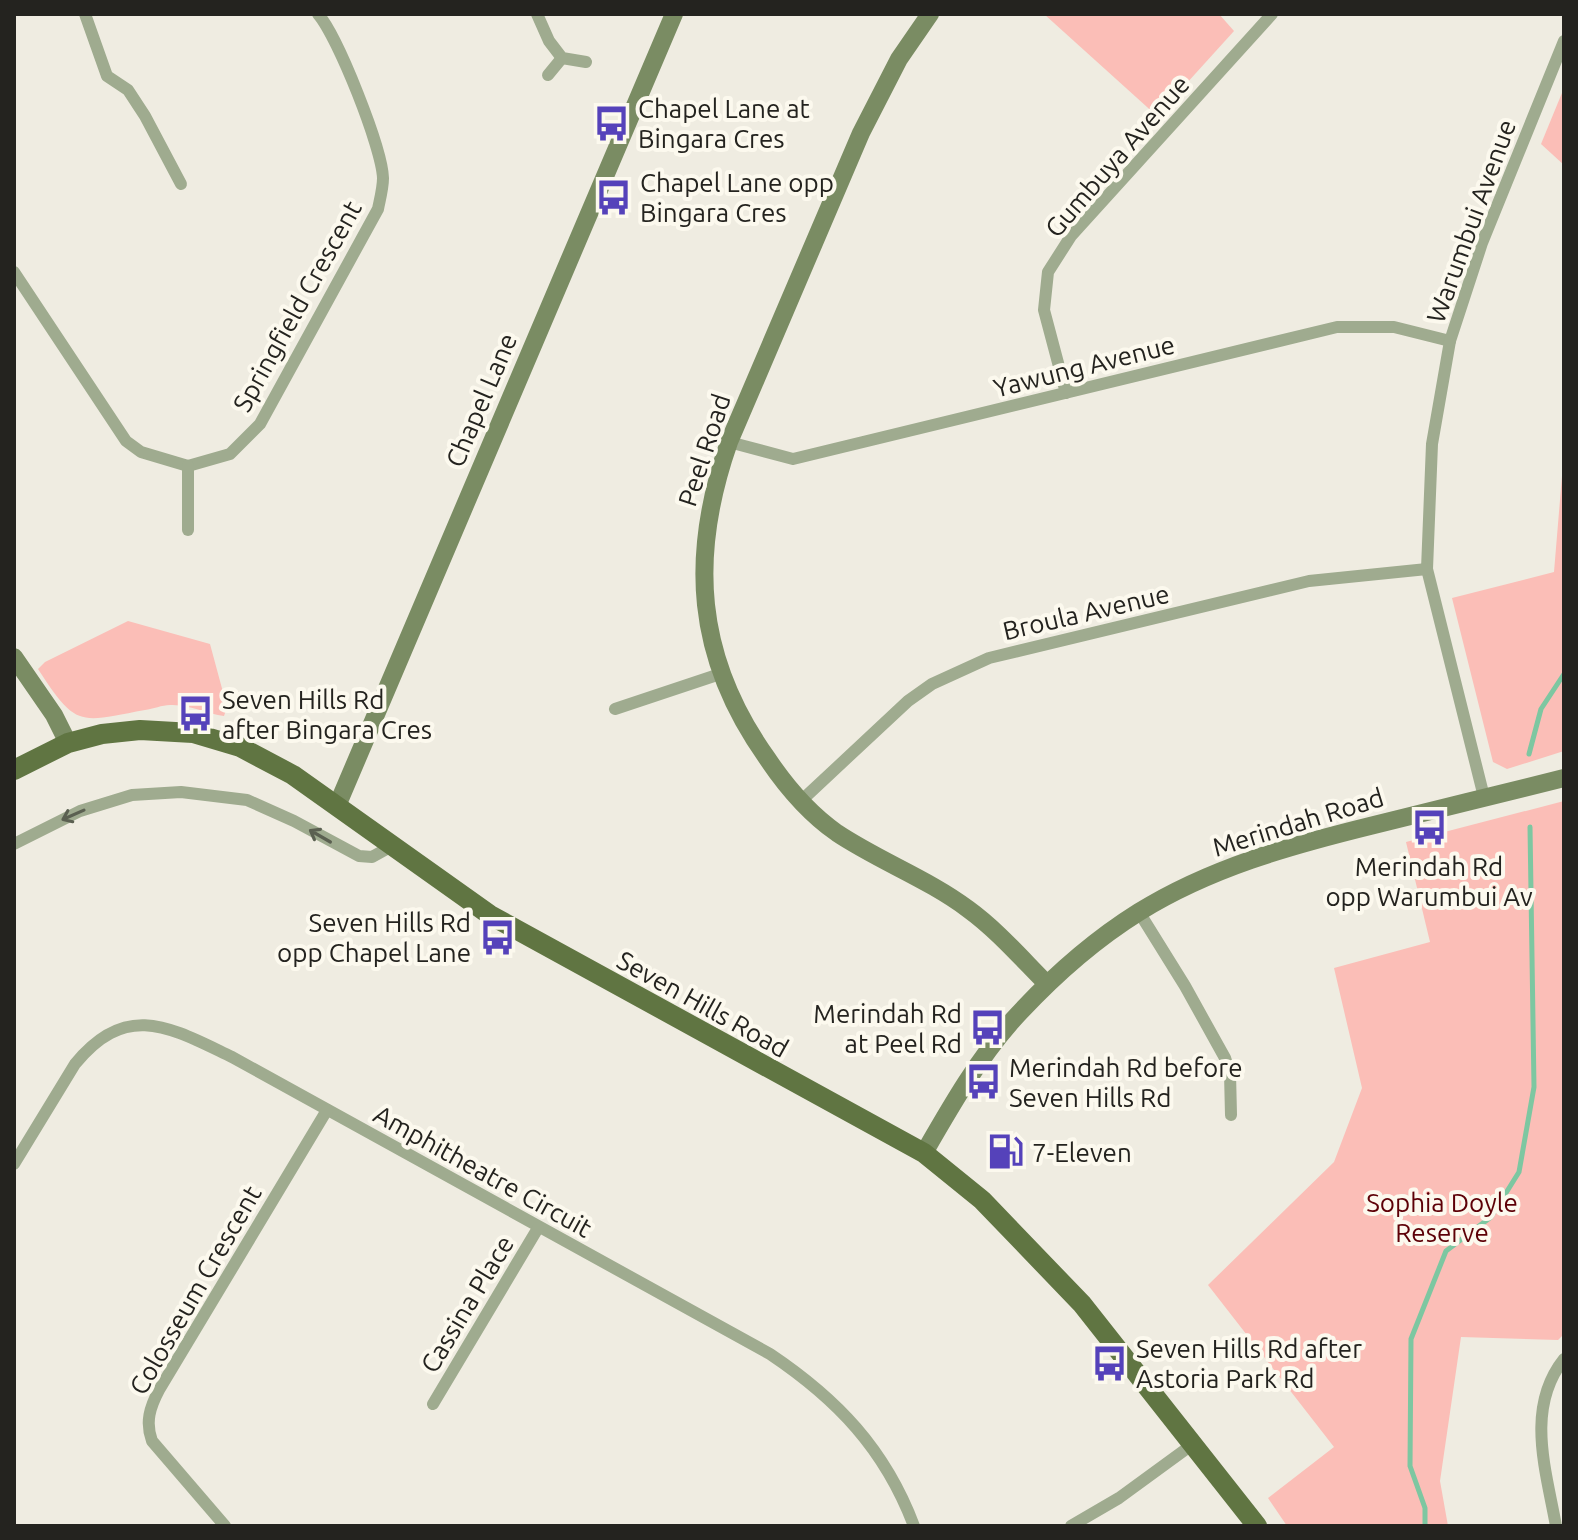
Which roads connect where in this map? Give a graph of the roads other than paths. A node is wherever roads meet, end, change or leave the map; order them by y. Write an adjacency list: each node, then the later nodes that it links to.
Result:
1 (85, 14): 11 (street)
2 (318, 14): 16 (street, Springfield Crescent)
3 (537, 14): 8 (street)
4 (674, 14): 27 (main road, Chapel Lane)
5 (930, 14): 15 (main road, Peel Road)
6 (1272, 14): 14 (street, Gumbuya Avenue)
7 (1564, 41): 13 (street, Warumbui Avenue)
8 (562, 58): 9 (street); 10 (street)
9 (586, 62)
10 (548, 75)
11 (181, 184)
12 (14, 272): 16 (street)
13 (1450, 341): 14 (street, Yawung Avenue); 18 (street, Warumbui Avenue)
14 (1066, 393): 15 (street, Yawung Avenue)
15 (729, 442): 20 (main road, Peel Road)
16 (188, 466): 17 (street)
17 (188, 530)
18 (1427, 569): 25 (street, Warumbui Avenue); 26 (street, Broula Avenue)
19 (14, 657): 22 (main road)
20 (720, 674): 21 (street); 26 (main road, Peel Road)
21 (615, 709)
22 (68, 743): 23 (main road, Seven Hills Road); 27 (main road, Seven Hills Road)
23 (14, 770)
24 (1564, 778): 25 (main road, Merindah Road)
25 (1484, 797): 30 (main road, Merindah Road)
26 (802, 800): 31 (main road, Peel Road)
27 (337, 806): 29 (main road, Seven Hills Road)
28 (14, 844): 29 (street, one-way to 28)
29 (390, 847): 34 (main road, Seven Hills Road)
30 (1139, 912): 31 (main road, Merindah Road); 33 (street)
31 (1047, 984): 34 (main road, Merindah Road)
32 (327, 1110): 35 (street, Amphitheatre Circuit); 36 (street, Amphitheatre Circuit); 40 (street, Colosseum Crescent)
33 (1231, 1115)
34 (924, 1153): 39 (main road, Seven Hills Road)
35 (14, 1164)
36 (538, 1228): 38 (street, Cassina Place); 41 (street, Amphitheatre Circuit)
37 (1564, 1359): 44 (street)
38 (433, 1404)
39 (1193, 1444): 42 (street); 43 (main road, Seven Hills Road)
40 (225, 1526)
41 (914, 1526)
42 (1071, 1526)
43 (1257, 1526)
44 (1556, 1526)

